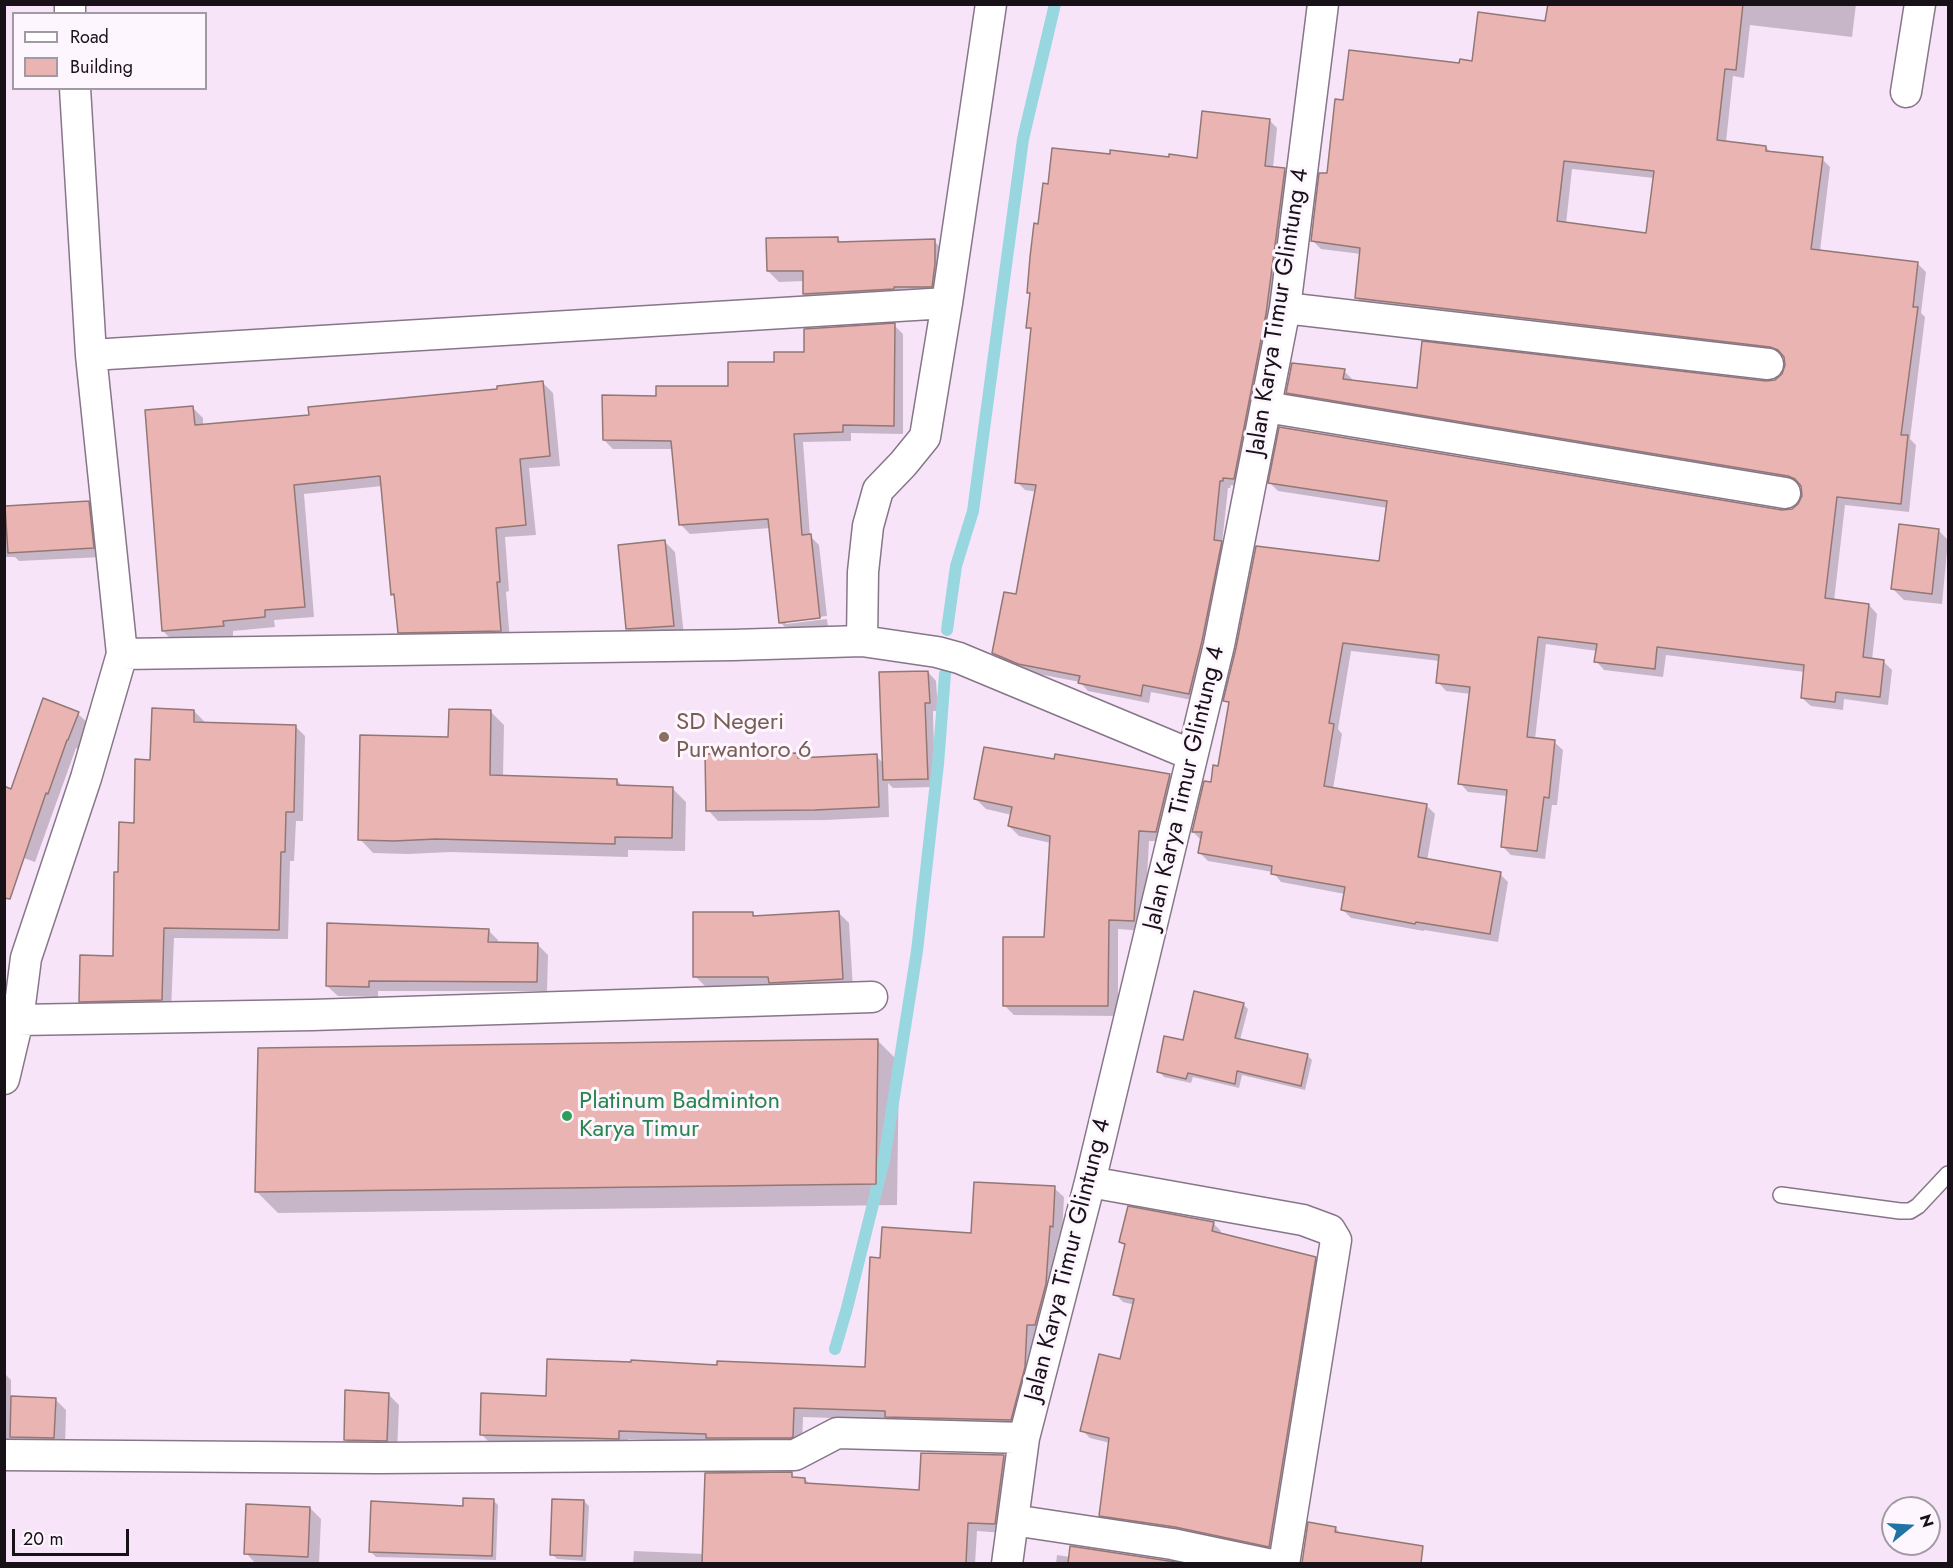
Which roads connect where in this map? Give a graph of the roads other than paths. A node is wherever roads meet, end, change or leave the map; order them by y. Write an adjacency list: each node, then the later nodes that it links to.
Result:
1 (991, 4): 6 (street)
2 (1323, 4): 7 (street, Jalan Karya Timur Glintung 4)
3 (1920, 4): 5 (street)
4 (75, 90): 8 (street)
5 (1906, 92)
6 (947, 303): 8 (street); 12 (street)
7 (1285, 308): 9 (street); 10 (street, Jalan Karya Timur Glintung 4)
8 (92, 355): 13 (street)
9 (1768, 364)
10 (1266, 408): 11 (street); 14 (street, Jalan Karya Timur Glintung 4)
11 (1785, 493)
12 (862, 641): 13 (street); 14 (street)
13 (122, 654): 15 (street)
14 (1192, 755): 20 (street, Jalan Karya Timur Glintung 4)
15 (15, 957): 17 (street)
16 (872, 997): 17 (street)
17 (18, 1020): 18 (street)
18 (4, 1079)
19 (1948, 1174): 21 (lane)
20 (1090, 1182): 22 (street, Jalan Karya Timur Glintung 4); 27 (street)
21 (1780, 1195)
22 (1024, 1438): 23 (street); 24 (street, Jalan Karya Timur Glintung 4)
23 (4, 1455)
24 (1013, 1520): 25 (street, Jalan Karya Timur Glintung 4); 26 (street)
25 (1007, 1563)
26 (1267, 1563)
27 (1284, 1563)

